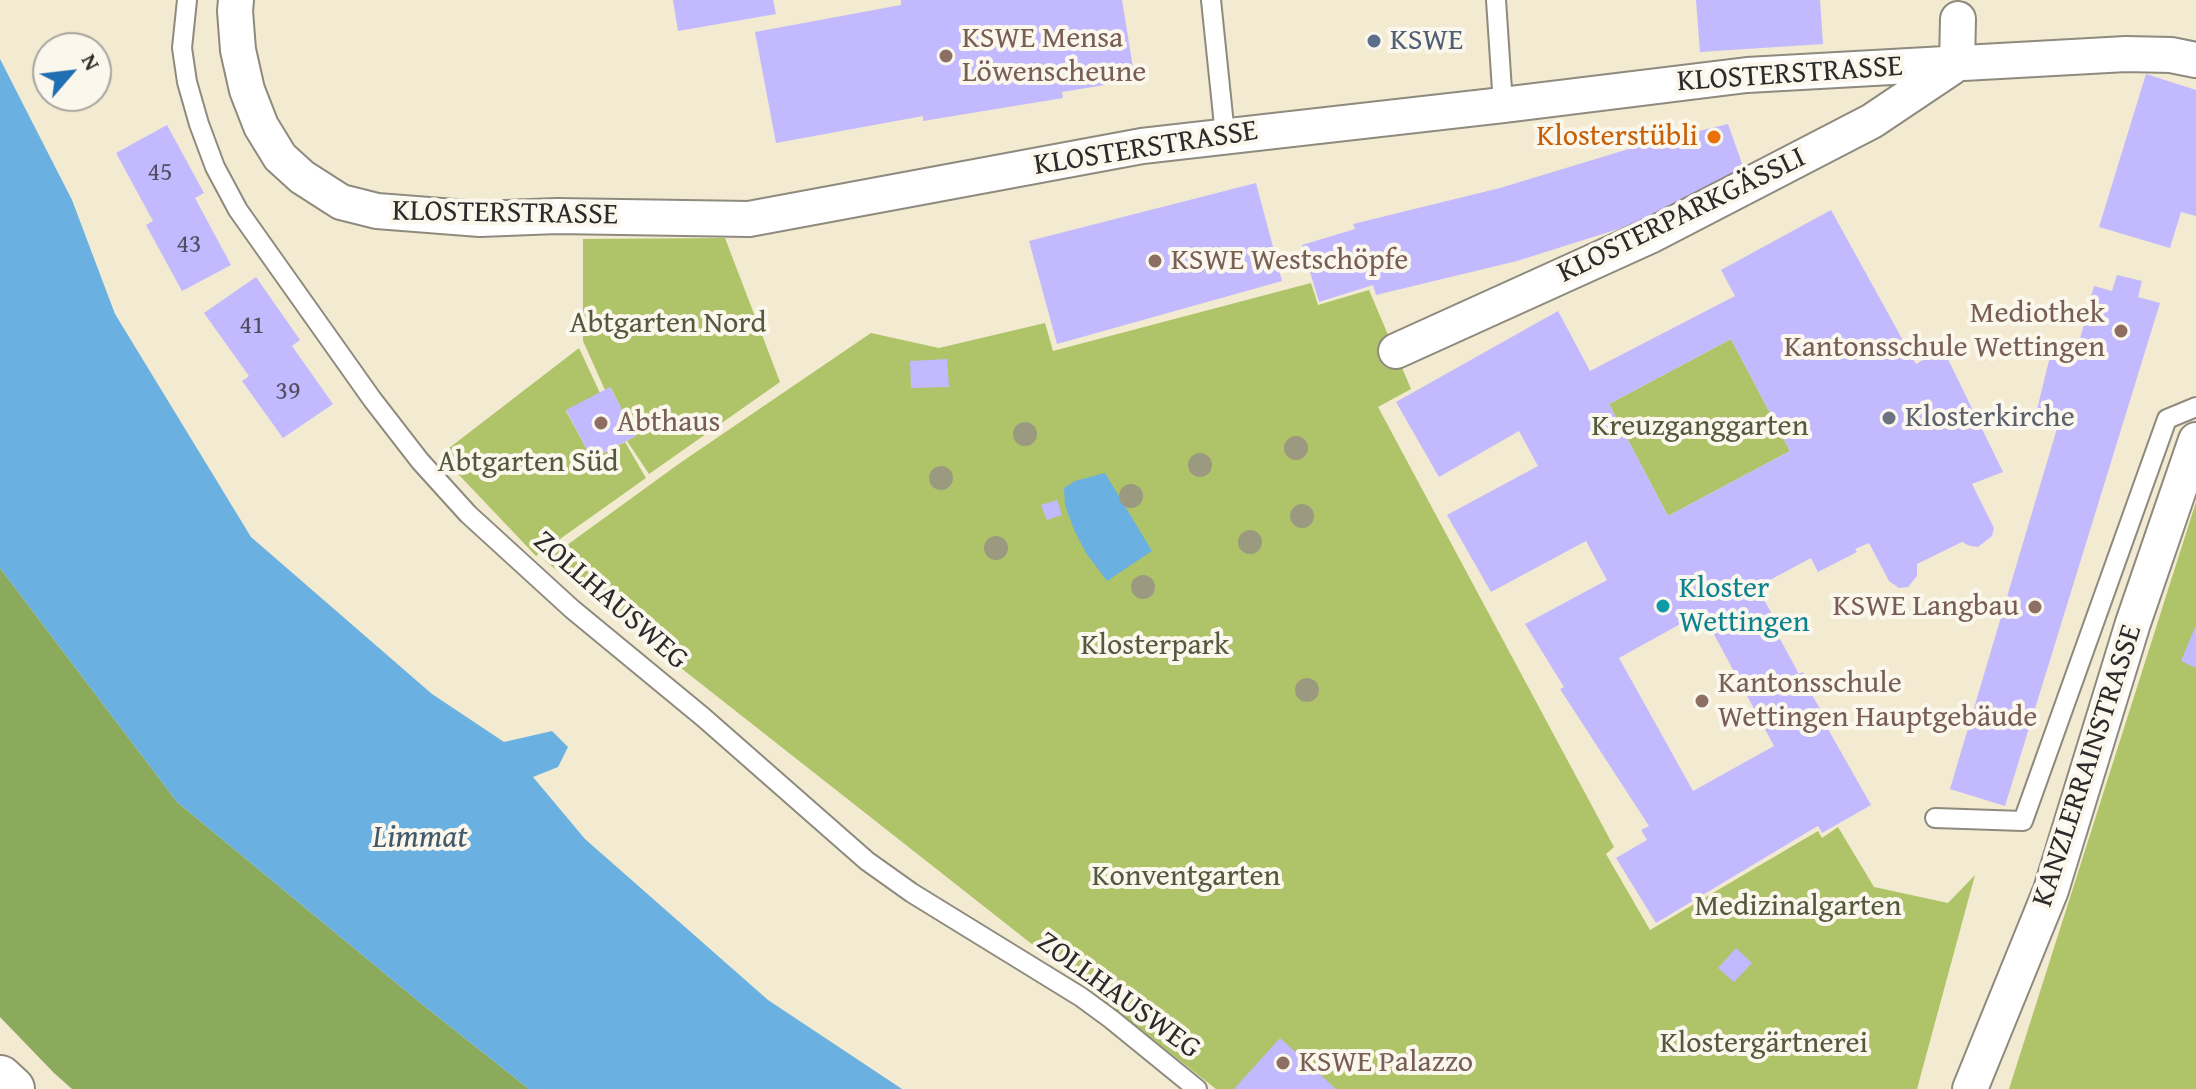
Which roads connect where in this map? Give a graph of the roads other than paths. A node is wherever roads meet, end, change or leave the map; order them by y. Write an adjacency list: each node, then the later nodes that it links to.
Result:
1 (187, 0): 16 (lane, ZOLLHAUSWEG)
2 (236, 0): 9 (street, KLOSTERSTRASSE)
3 (1211, 0): 9 (lane)
4 (1496, 0): 8 (lane)
5 (1958, 19): 7 (street)
6 (2196, 60): 7 (street, KLOSTERSTRASSE)
7 (1957, 64): 8 (street, KLOSTERSTRASSE); 10 (street, KLOSTERPARKGÄSSLI)
8 (1503, 105): 9 (street, KLOSTERSTRASSE)
9 (1225, 135)
10 (1396, 351)
11 (2196, 407): 13 (lane)
12 (2196, 440): 17 (street, KANZLERRAINSTRASSE)
13 (1935, 818)
14 (0, 1078): 15 (main road)
15 (12, 1089)
16 (1197, 1089)
17 (1970, 1089)

